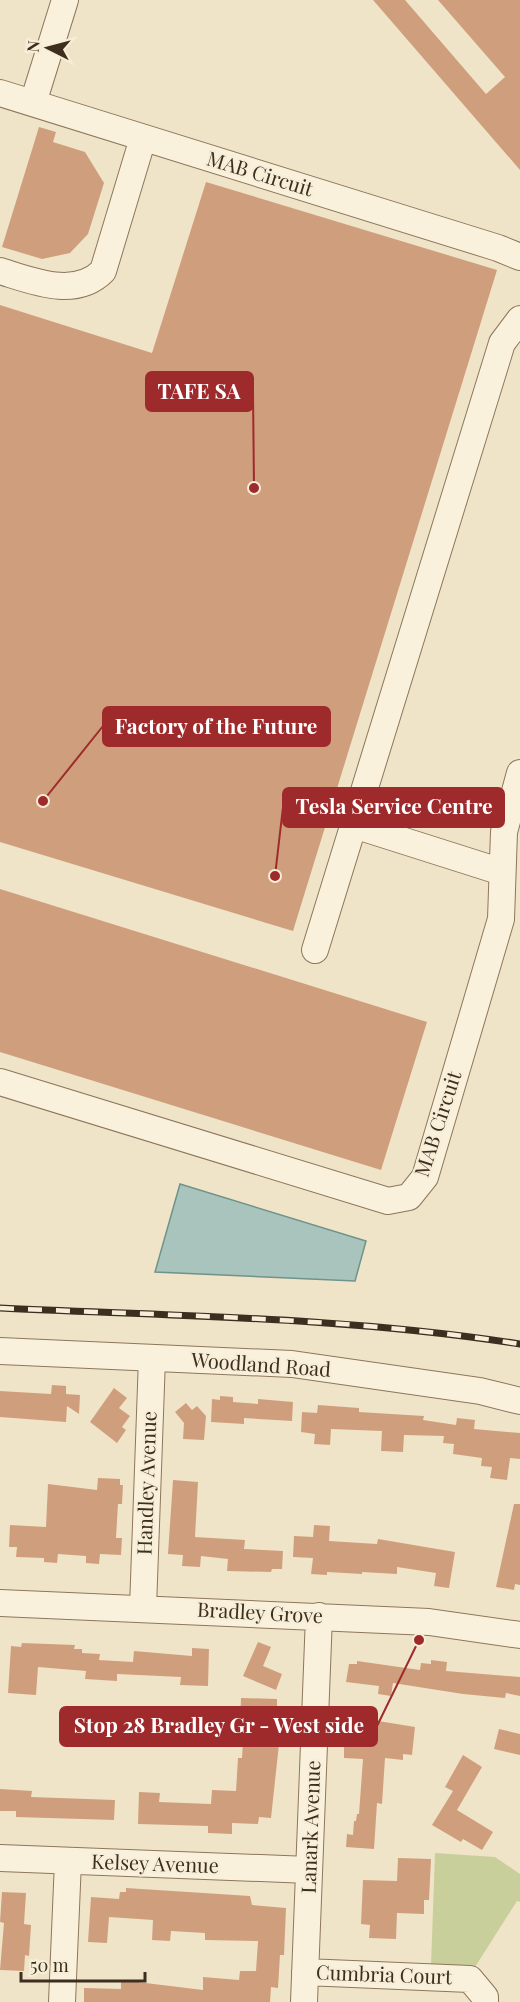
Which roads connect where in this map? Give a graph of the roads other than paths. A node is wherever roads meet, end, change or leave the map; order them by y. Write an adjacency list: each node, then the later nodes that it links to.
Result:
1 (65, 0): 3 (street)
2 (0, 93): 3 (street, MAB Circuit)
3 (33, 103): 4 (street, MAB Circuit)
4 (142, 138): 5 (street, MAB Circuit); 6 (street)
5 (520, 257)
6 (0, 271)
7 (520, 319): 9 (street)
8 (520, 773): 10 (street, MAB Circuit)
9 (354, 825): 10 (street); 11 (street)
10 (502, 872): 12 (street, MAB Circuit)
11 (315, 950)
12 (0, 1082)
13 (0, 1351): 14 (street, Woodland Road)
14 (152, 1358): 15 (street, Woodland Road); 17 (street, Handley Avenue)
15 (520, 1401)
16 (0, 1603): 17 (street, Bradley Grove)
17 (143, 1608): 18 (street, Bradley Grove)
18 (319, 1616): 19 (street, Bradley Grove); 22 (street, Lanark Avenue)
19 (520, 1635)
20 (0, 1858): 21 (street, Kelsey Avenue)
21 (68, 1861): 22 (street, Kelsey Avenue); 24 (street)
22 (309, 1870): 23 (street, Lanark Avenue)
23 (305, 1972): 25 (street, Lanark Avenue); 26 (street, Cumbria Court)
24 (62, 2002)
25 (304, 2002)
26 (485, 2002)

